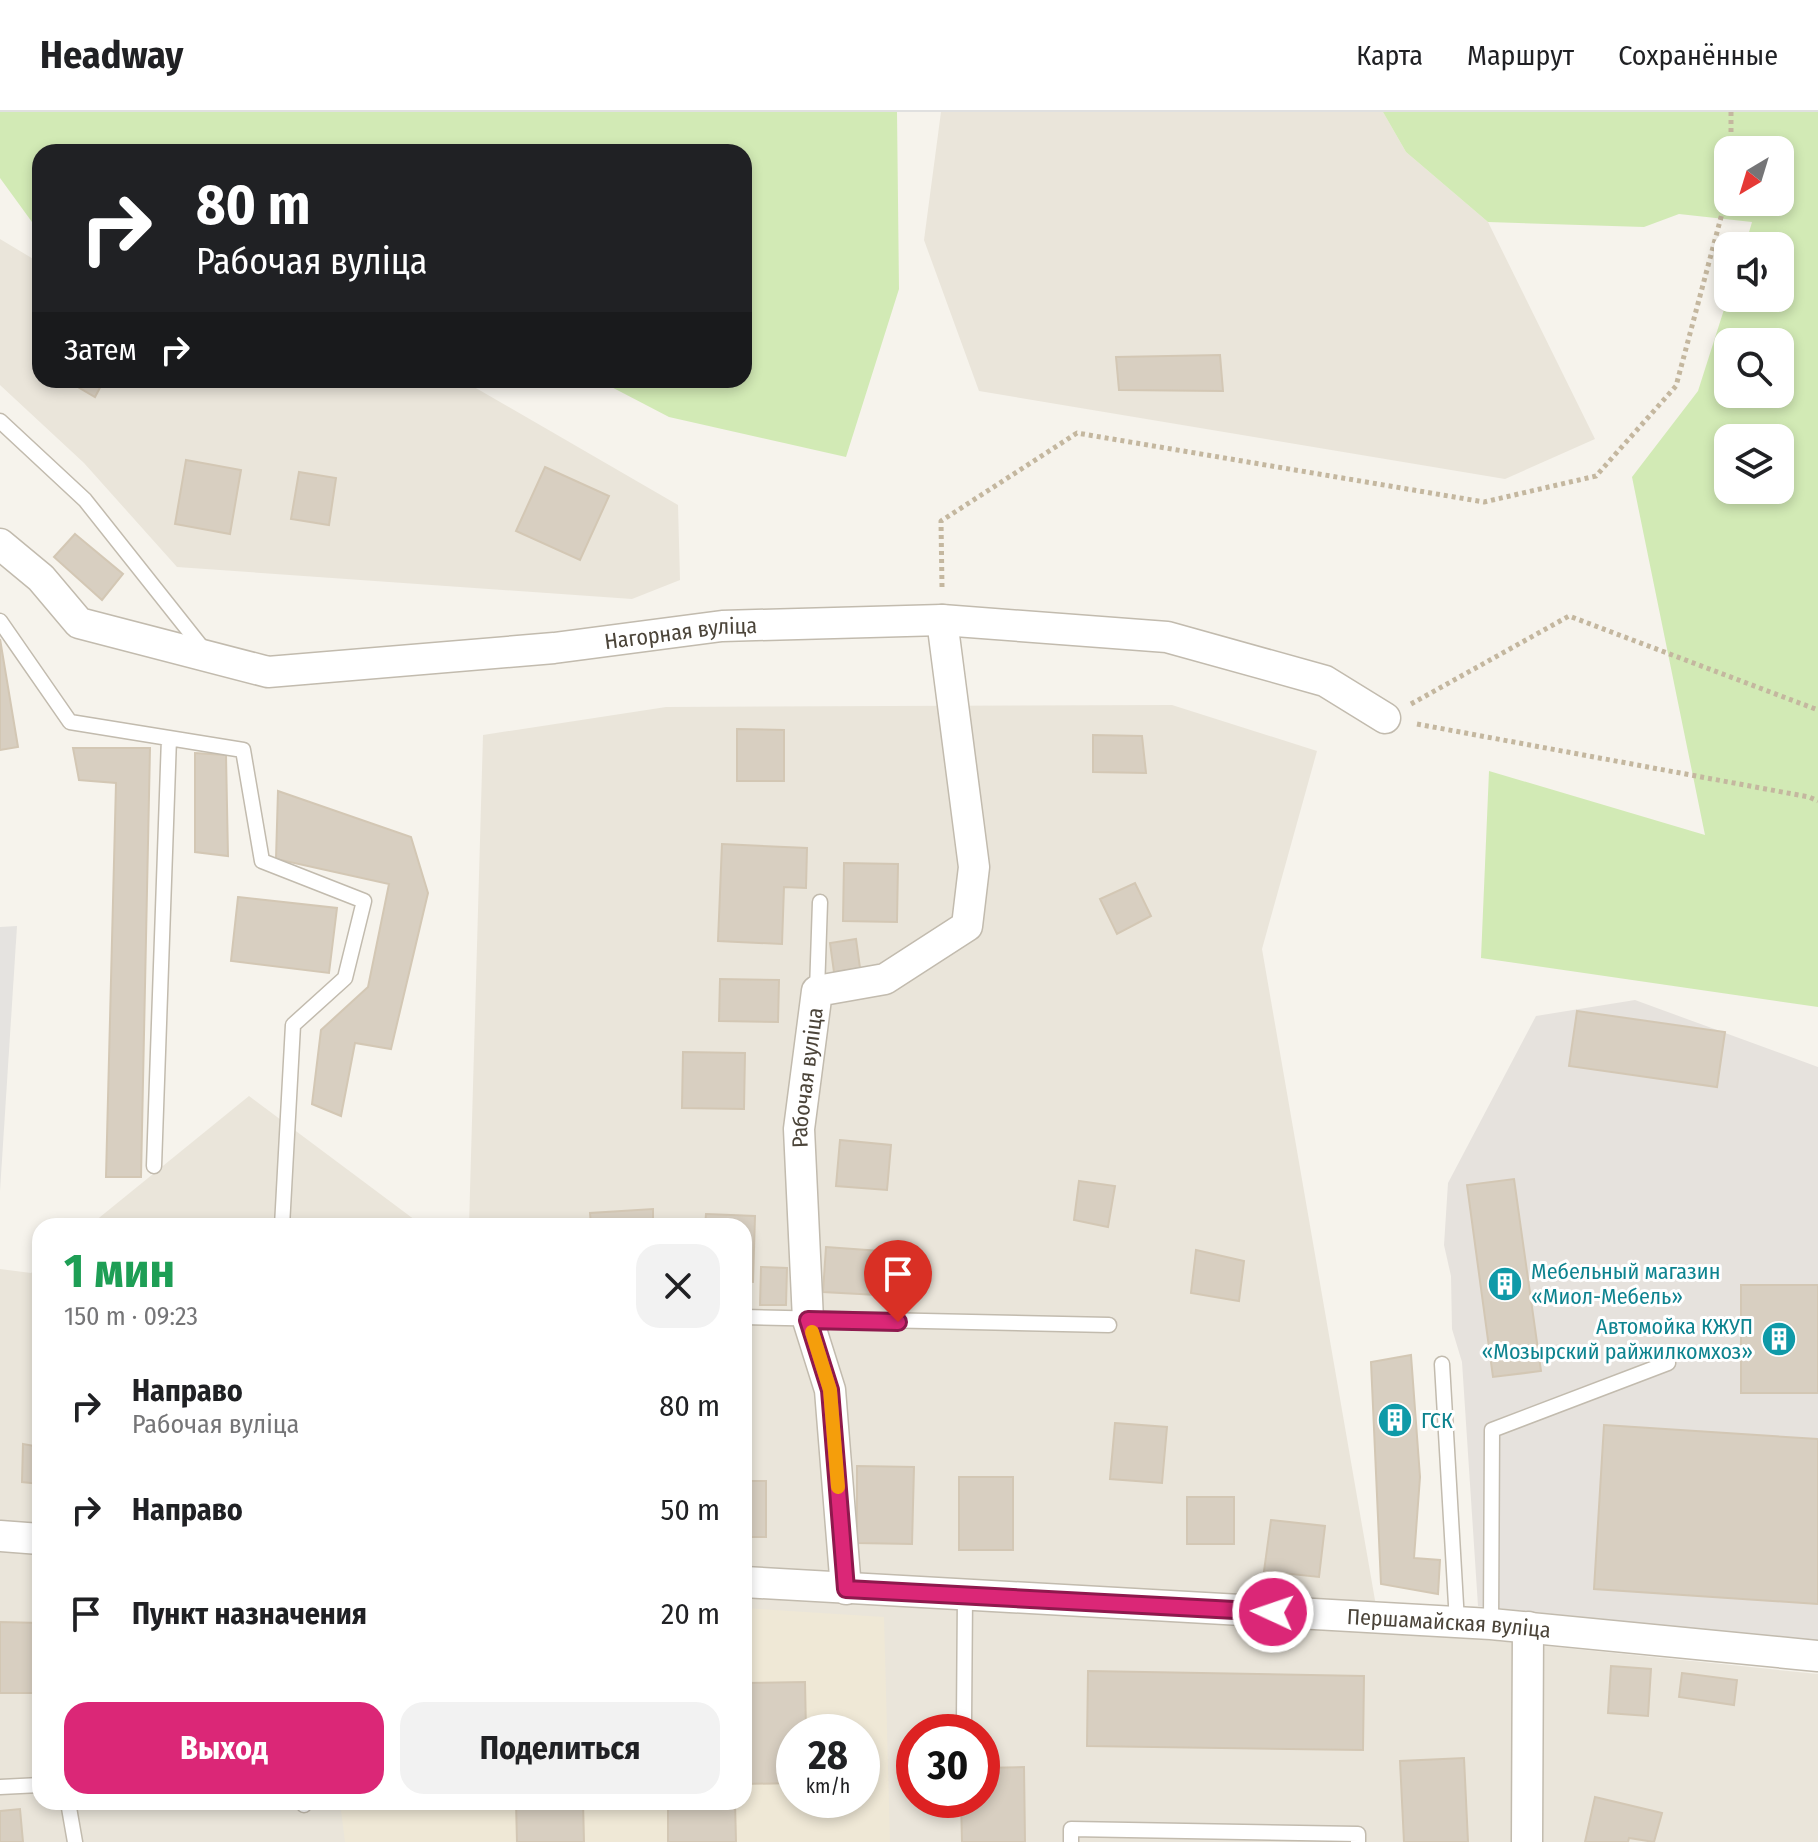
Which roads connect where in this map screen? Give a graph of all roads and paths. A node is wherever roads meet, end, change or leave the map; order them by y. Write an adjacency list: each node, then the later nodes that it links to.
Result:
1 (1731, 112): 2 (path)
2 (1731, 136)
3 (1721, 216): 6 (path)
4 (0, 421): 8 (lane)
5 (0, 544): 8 (street, Нагорная вуліца)
6 (942, 620): 8 (street, Нагорная вуліца); 10 (street, Нагорная вуліца); 14 (street, Рабочая вуліца)
7 (0, 621): 11 (lane)
8 (210, 657)
9 (1818, 710): 10 (path)
10 (1385, 718): 12 (path)
11 (169, 738): 15 (lane); 16 (lane)
12 (1818, 801)
13 (820, 902): 14 (lane)
14 (817, 991): 18 (street, Рабочая вуліца)
15 (154, 1166)
16 (282, 1218)
17 (752, 1317): 18 (lane)
18 (808, 1320): 19 (lane); 25 (street, Рабочая вуліца)
19 (1109, 1325)
20 (1668, 1363): 28 (lane)
21 (1442, 1364): 27 (lane)
22 (0, 1536): 23 (street)
23 (32, 1538)
24 (752, 1583): 25 (street, Першамайская вуліца)
25 (846, 1589): 26 (street, Першамайская вуліца)
26 (965, 1595): 27 (street, Першамайская вуліца); 31 (lane)
27 (1457, 1622): 28 (street, Першамайская вуліца)
28 (1491, 1624): 29 (street, Першамайская вуліца)
29 (1528, 1627): 30 (street, Першамайская вуліца); 38 (street)
30 (1818, 1656)
31 (964, 1714)
32 (32, 1785): 33 (lane)
33 (0, 1787)
34 (69, 1810): 35 (lane)
35 (75, 1842)
36 (1071, 1842): 37 (lane)
37 (1358, 1842)
38 (1527, 1842)

